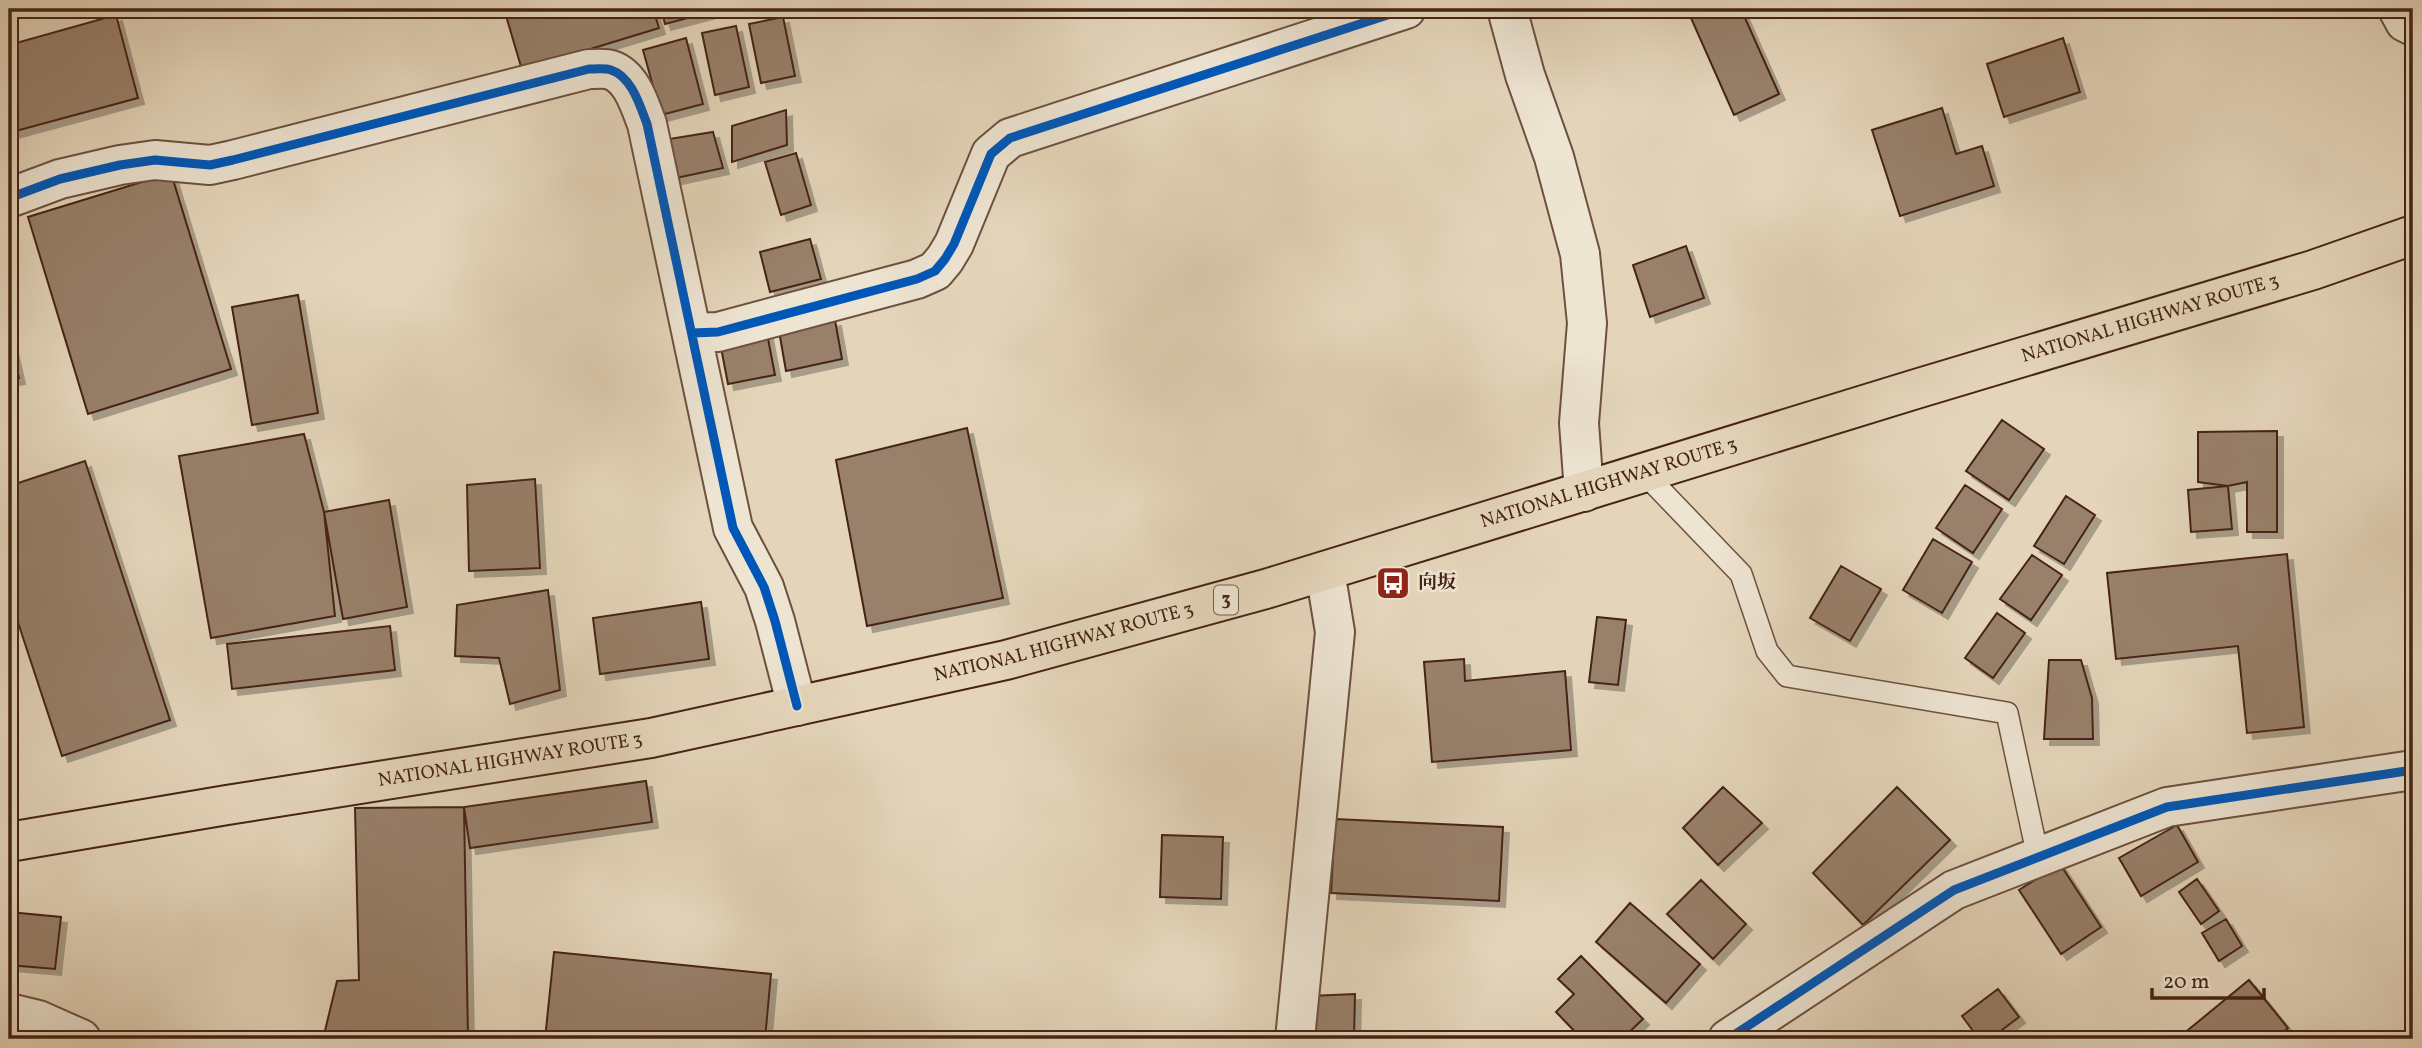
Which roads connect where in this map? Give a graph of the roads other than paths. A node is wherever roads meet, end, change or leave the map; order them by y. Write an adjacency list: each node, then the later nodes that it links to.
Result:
1 (1406, 9): 7 (street)
2 (1507, 9): 9 (street)
3 (2398, 9): 4 (street)
4 (2413, 26)
5 (9, 198): 7 (street)
6 (2413, 235): 8 (highway, NATIONAL HIGHWAY ROUTE 3 / 3)
7 (692, 333): 11 (street)
8 (1644, 473): 9 (highway, NATIONAL HIGHWAY ROUTE 3 / 3); 14 (lane)
9 (1584, 492): 10 (highway, NATIONAL HIGHWAY ROUTE 3 / 3)
10 (1325, 571): 11 (highway, NATIONAL HIGHWAY ROUTE 3 / 3); 17 (street)
11 (797, 706): 13 (highway, NATIONAL HIGHWAY ROUTE 3 / 3)
12 (2413, 770): 14 (street)
13 (9, 842)
14 (2038, 857): 18 (street)
15 (9, 1013): 16 (street)
16 (81, 1039)
17 (1295, 1039)
18 (1728, 1039)

